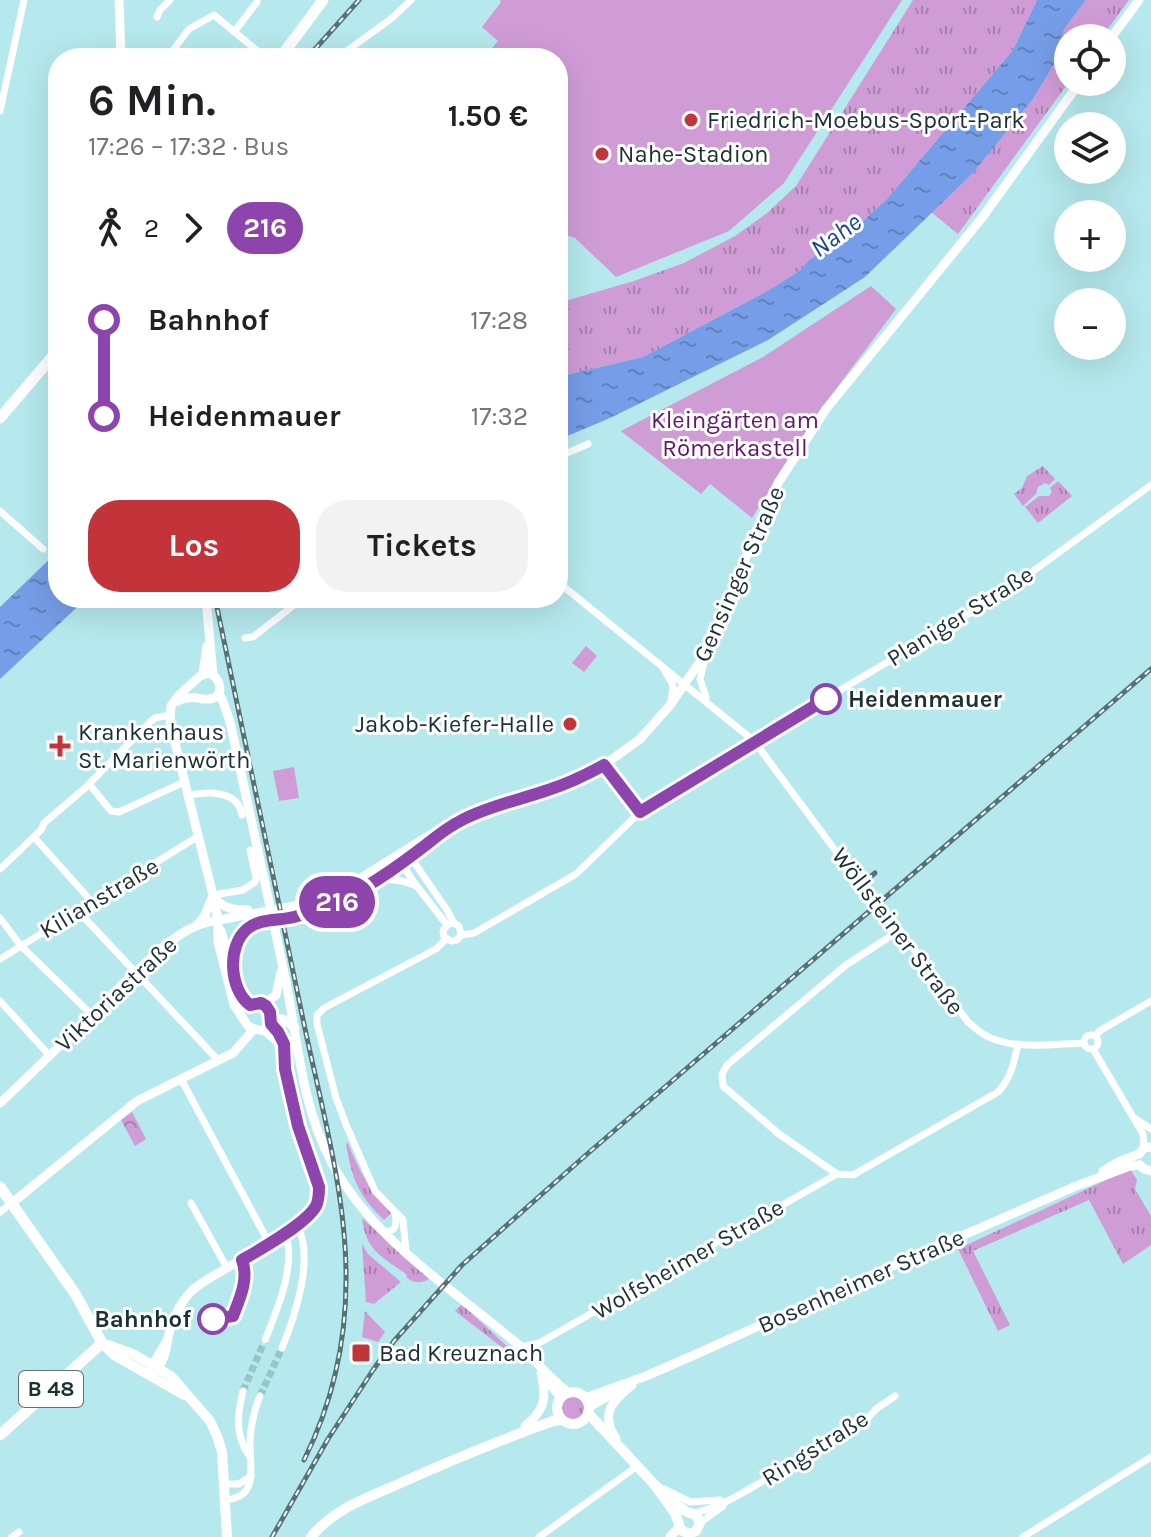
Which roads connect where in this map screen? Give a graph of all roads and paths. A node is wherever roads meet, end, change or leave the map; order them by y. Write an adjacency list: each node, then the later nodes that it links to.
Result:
1 (24, 0): 17 (street)
2 (119, 0): 11 (street)
3 (170, 0): 8 (street)
4 (323, 0): 14 (main road)
5 (411, 0): 15 (street)
6 (1139, 0): 9 (street)
7 (257, 2): 10 (street)
8 (157, 17)
9 (1121, 24)
10 (234, 32): 12 (street); 13 (street)
11 (121, 48)
12 (175, 48)
13 (254, 48)
14 (287, 48)
15 (351, 48)
16 (1070, 96): 29 (street, Gensinger Straße)
17 (0, 111)
18 (48, 361): 19 (main road)
19 (0, 418)
20 (588, 444): 21 (street)
21 (568, 453)
22 (1151, 485): 40 (street, Planiger Straße)
23 (0, 511): 24 (street)
24 (43, 549)
25 (568, 590): 30 (street)
26 (207, 608): 31 (street)
27 (290, 608): 28 (street)
28 (245, 638)
29 (707, 651): 32 (street, Gensinger Straße); 35 (street)
30 (661, 664): 32 (street); 37 (street)
31 (204, 676): 33 (street); 34 (street); 36 (street)
32 (686, 684): 35 (street); 37 (street, Gensinger Straße)
33 (200, 697): 34 (street); 36 (street)
34 (214, 697): 57 (street)
35 (708, 702): 39 (street)
36 (173, 703): 38 (street)
37 (671, 704): 42 (street, Gensinger Straße)
38 (170, 715): 43 (street); 44 (street)
39 (740, 729): 40 (street); 41 (street)
40 (754, 741): 41 (street, Planiger Straße); 63 (street, Wöllsteiner Straße)
41 (729, 758): 46 (street, Planiger Straße)
42 (604, 765): 46 (street); 51 (street, Gensinger Straße)
43 (184, 782): 44 (street); 45 (street)
44 (89, 784): 48 (street)
45 (187, 796): 47 (street); 49 (street)
46 (640, 812): 64 (street, Planiger Straße)
47 (242, 815)
48 (34, 837): 52 (street); 56 (street)
49 (197, 837): 55 (street); 56 (street, Kilianstraße)
50 (250, 850): 55 (street)
51 (403, 856): 53 (street, Gensinger Straße); 54 (street); 57 (street, Gensinger Straße); 61 (street)
52 (0, 869)
53 (374, 881): 54 (street); 68 (street, Gensinger Straße)
54 (416, 885): 61 (street)
55 (213, 895): 57 (street); 60 (street); 62 (street)
56 (92, 902): 58 (street, Kilianstraße)
57 (271, 905): 60 (street, Gensinger Straße); 69 (street)
58 (78, 911): 66 (street, Kilianstraße); 70 (street)
59 (0, 918): 66 (street)
60 (218, 920): 62 (street, Viktoriastraße); 68 (street); 76 (street)
61 (451, 924): 64 (street); 65 (street)
62 (197, 925): 70 (street, Viktoriastraße)
63 (900, 930): 82 (street, Wöllsteiner Straße); 94 (street)
64 (461, 935): 65 (street, Planiger Straße)
65 (446, 939): 100 (street, Planiger Straße)
66 (21, 946): 67 (street, Kilianstraße); 75 (street)
67 (0, 959)
68 (232, 964): 74 (street)
69 (282, 965): 73 (street); 79 (street)
70 (137, 972): 75 (street, Viktoriastraße); 85 (street)
71 (0, 1001): 84 (street)
72 (1151, 1001): 80 (street)
73 (263, 1004): 74 (street); 77 (street)
74 (250, 1005): 76 (street)
75 (91, 1014): 84 (street, Viktoriastraße)
76 (244, 1017): 78 (street)
77 (270, 1020): 78 (street); 79 (street); 86 (street)
78 (258, 1029): 85 (street); 86 (street)
79 (296, 1033): 102 (street)
80 (1095, 1036): 81 (street); 83 (street)
81 (1084, 1043): 82 (street, Wöllsteiner Straße); 83 (street)
82 (1018, 1044): 94 (street, Wolfsheimer Straße)
83 (1093, 1049): 89 (street)
84 (49, 1055): 88 (street, Viktoriastraße)
85 (218, 1060): 87 (street)
86 (285, 1069): 101 (street)
87 (181, 1079): 97 (street); 104 (street)
88 (1, 1100)
89 (1134, 1117): 90 (street); 92 (street)
90 (1142, 1124): 91 (street); 92 (street)
91 (1151, 1129)
92 (1145, 1151): 93 (street); 95 (street, Bosenheimer Straße); 95 (street, Bosenheimer Straße)
93 (1151, 1171)
94 (837, 1174): 112 (street, Wolfsheimer Straße)
95 (1076, 1186): 118 (street, Bosenheimer Straße)
96 (0, 1187): 97 (main road)
97 (12, 1203): 99 (street); 110 (main road)
98 (191, 1203): 107 (street)
99 (0, 1212)
100 (395, 1213): 102 (street); 105 (street)
101 (297, 1225): 103 (street); 108 (street)
102 (381, 1229): 105 (street)
103 (285, 1233): 104 (street); 106 (street)
104 (269, 1243): 107 (street)
105 (407, 1253): 109 (street)
106 (287, 1267): 108 (street); 111 (street)
107 (227, 1268): 116 (street)
108 (303, 1268): 114 (street)
109 (494, 1326): 113 (street); 117 (street)
110 (104, 1340): 116 (main road); 127 (main road, B 48)
111 (265, 1340)
112 (539, 1343): 113 (street, Wolfsheimer Straße); 115 (street)
113 (521, 1347): 115 (street)
114 (282, 1348)
115 (532, 1358): 123 (street)
116 (154, 1369): 137 (main road)
117 (541, 1373): 123 (street); 126 (street)
118 (646, 1376): 119 (street, Bosenheimer Straße); 124 (street, Bosenheimer Straße)
119 (632, 1385): 124 (street, Bosenheimer Straße); 131 (street)
120 (243, 1391): 130 (street)
121 (260, 1396): 129 (street)
122 (895, 1396): 138 (street, Ringstraße)
123 (562, 1400): 124 (main road); 125 (main road); 126 (main road)
124 (586, 1410): 125 (main road); 131 (main road)
125 (561, 1420): 128 (main road)
126 (525, 1426): 128 (main road)
127 (0, 1435)
128 (509, 1437): 144 (main road)
129 (250, 1438): 130 (street); 133 (street)
130 (240, 1439): 133 (street)
131 (626, 1456): 134 (main road)
132 (1151, 1457): 141 (street)
133 (251, 1459): 135 (street)
134 (636, 1467): 136 (main road); 145 (street)
135 (252, 1474): 137 (street); 139 (street)
136 (653, 1483): 138 (street); 140 (main road)
137 (223, 1484): 139 (main road)
138 (734, 1498): 140 (street, Ringstraße)
139 (224, 1500): 142 (main road); 143 (main road)
140 (689, 1526): 146 (street, Ringstraße); 147 (main road)
141 (1035, 1529): 148 (street); 149 (street)
142 (221, 1537)
143 (227, 1537)
144 (311, 1537)
145 (539, 1537)
146 (670, 1537)
147 (707, 1537)
148 (1023, 1537)
149 (1041, 1537)

